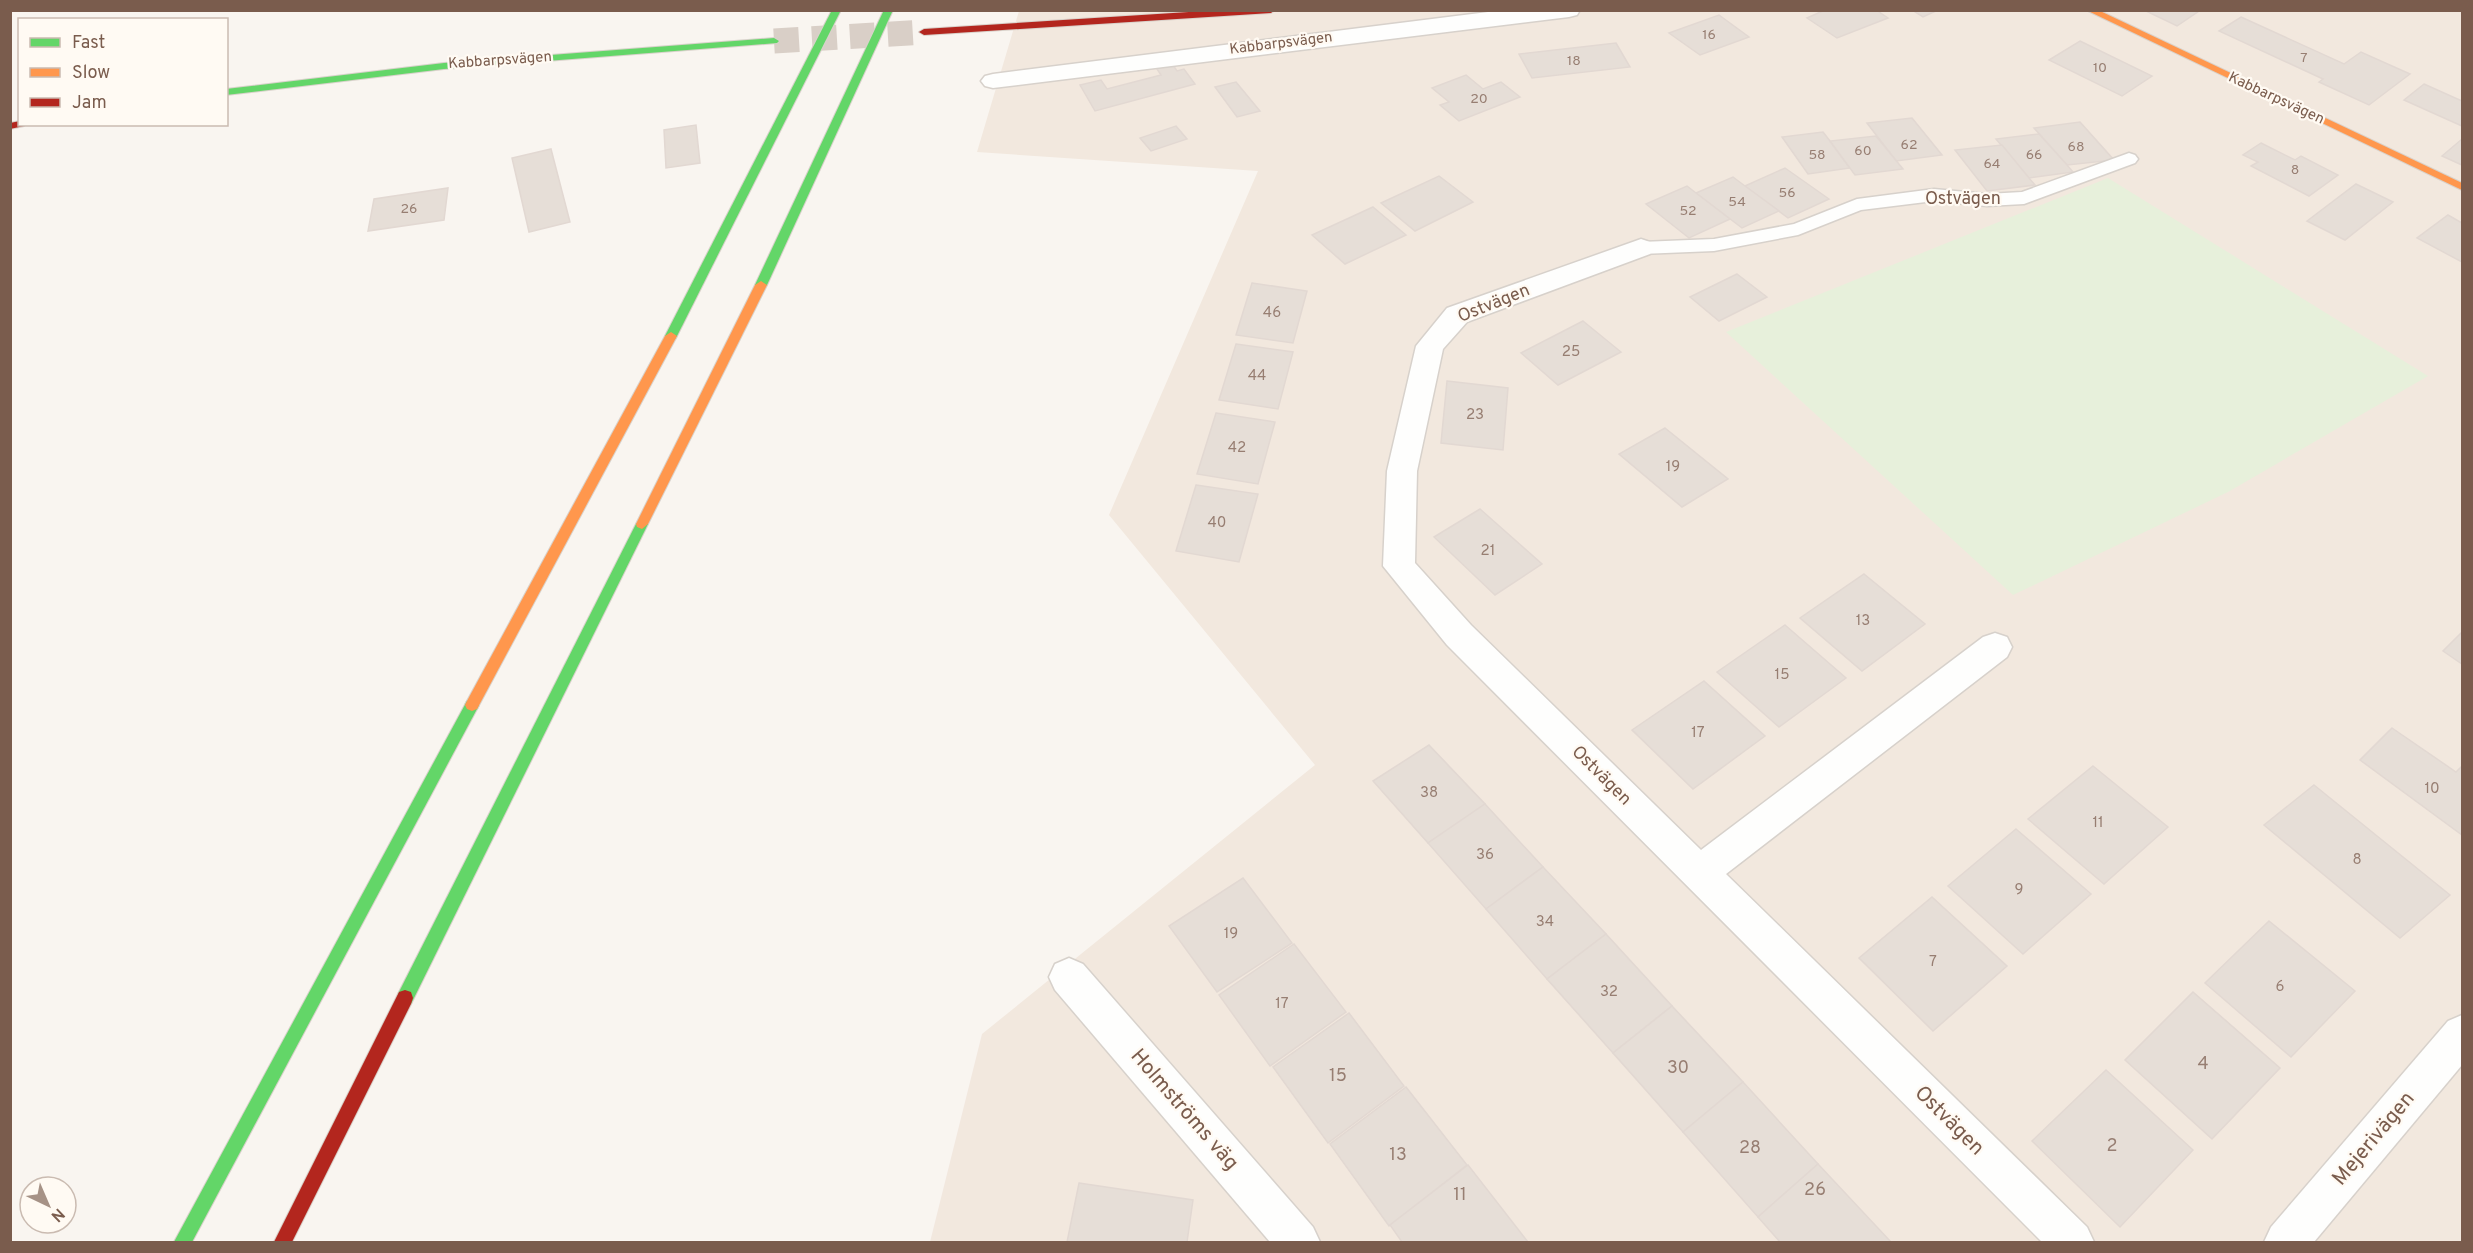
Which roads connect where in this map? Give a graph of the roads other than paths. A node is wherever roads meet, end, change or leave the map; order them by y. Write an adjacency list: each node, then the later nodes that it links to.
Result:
1 (837, 10): 17 (main road)
2 (889, 10): 18 (main road)
3 (1271, 10): 6 (main road, Kabbarpsvägen)
4 (1569, 10): 8 (street, Kabbarpsvägen)
5 (2090, 10): 11 (main road, Kabbarpsvägen)
6 (924, 32)
7 (774, 41): 9 (main road, Kabbarpsvägen)
8 (993, 81)
9 (228, 92)
10 (2129, 159): 12 (lane, Ostvägen)
11 (2463, 187)
12 (1641, 248): 14 (street, Ostvägen)
13 (1995, 647): 14 (street)
14 (1698, 874): 20 (street, Ostvägen)
15 (1069, 976): 19 (street, Holmströms väg)
16 (2463, 1035): 21 (street, Mejerivägen)
17 (183, 1242)
18 (283, 1242)
19 (1298, 1242)
20 (2072, 1242)
21 (2286, 1242)

